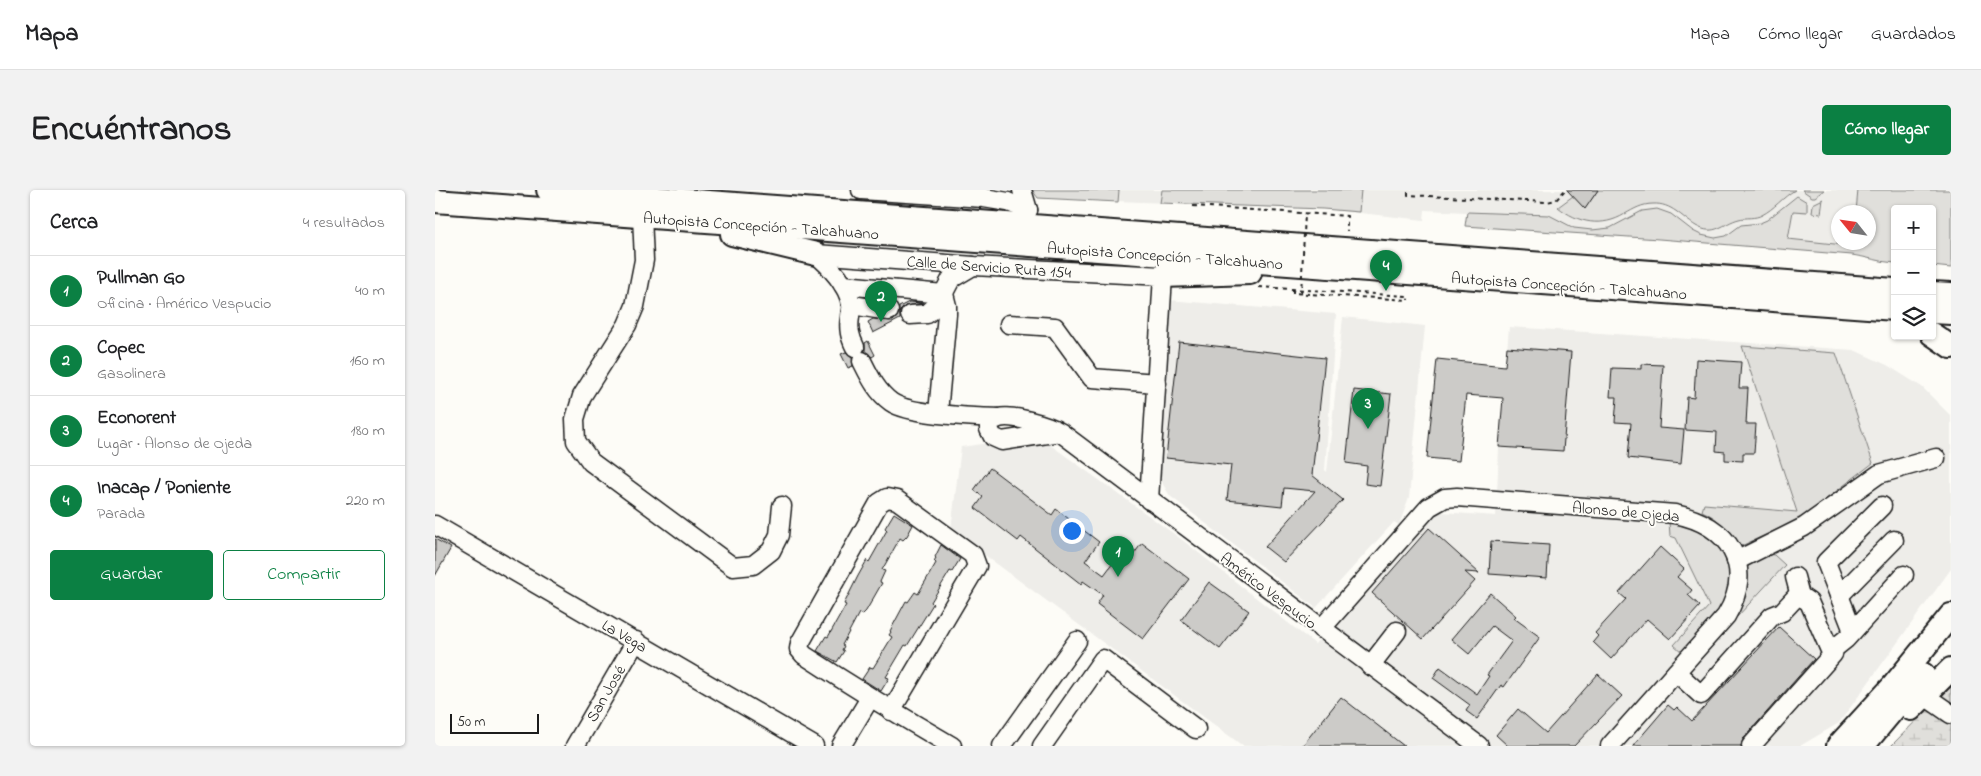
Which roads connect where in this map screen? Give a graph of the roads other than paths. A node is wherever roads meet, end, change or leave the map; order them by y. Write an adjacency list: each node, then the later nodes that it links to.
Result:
1 (548, 190): 8 (main road, Autopista Concepción - Talcahuano)
2 (861, 190): 4 (street)
3 (969, 190): 4 (street)
4 (984, 198): 5 (street)
5 (1025, 200): 8 (main road)
6 (435, 201): 7 (main road, Autopista Concepción - Talcahuano)
7 (651, 217): 9 (main road); 11 (main road, Autopista Concepción - Talcahuano); 35 (street)
8 (1064, 228): 14 (main road, Autopista Concepción - Talcahuano)
9 (816, 254): 10 (street, Calle de Servicio Ruta 154); 13 (street)
10 (974, 266): 12 (street, Calle de Servicio Ruta 154); 16 (street)
11 (1311, 266): 12 (main road); 19 (main road, Autopista Concepción - Talcahuano)
12 (1163, 276): 29 (street)
13 (843, 286): 16 (street); 18 (street)
14 (1891, 290)
15 (1936, 293): 17 (main road)
16 (943, 294): 24 (street); 30 (street)
17 (1951, 294)
18 (852, 305): 21 (street); 30 (street, Américo Vespucio)
19 (1869, 307): 20 (main road, Autopista Concepción - Talcahuano); 25 (main road)
20 (1891, 309)
21 (889, 311)
22 (1936, 312): 23 (main road)
23 (1951, 313)
24 (910, 315)
25 (1891, 315)
26 (1009, 324): 29 (street)
27 (1936, 337): 28 (main road)
28 (1951, 347)
29 (1157, 383): 34 (street)
30 (938, 413): 31 (street, Américo Vespucio)
31 (998, 418): 32 (street, Américo Vespucio); 32 (street)
32 (1060, 432): 34 (street, Américo Vespucio)
33 (1936, 458): 39 (street)
34 (1149, 500): 45 (street, Américo Vespucio)
35 (782, 506)
36 (1882, 506): 43 (street)
37 (435, 525): 49 (street, La Vega)
38 (1894, 540): 43 (street)
39 (1737, 561): 45 (street, Alonso de Ojeda); 54 (street, Alonso de Ojeda)
40 (1904, 575): 47 (street)
41 (1795, 577): 42 (street)
42 (1800, 596): 51 (street); 54 (street)
43 (1839, 596): 47 (street)
44 (1951, 615): 60 (main road)
45 (1321, 629): 52 (street, Américo Vespucio)
46 (1397, 631): 52 (street)
47 (1853, 631): 51 (street)
48 (1951, 640): 60 (main road)
49 (636, 641): 61 (street, San José); 62 (street, La Vega)
50 (1077, 641): 65 (street)
51 (1831, 651): 69 (street)
52 (1370, 666): 67 (street, Américo Vespucio)
53 (1951, 669): 55 (main road)
54 (1676, 672): 68 (street, Alonso de Ojeda)
55 (1925, 696): 58 (street); 70 (main road)
56 (870, 698): 57 (street); 57 (street); 63 (street)
57 (891, 711): 64 (street)
58 (1951, 714)
59 (1196, 729): 66 (street)
60 (1845, 744)
61 (575, 746)
62 (814, 746)
63 (841, 746)
64 (952, 746)
65 (1002, 746)
66 (1042, 746)
67 (1479, 746)
68 (1610, 746)
69 (1751, 746)
70 (1873, 746)

